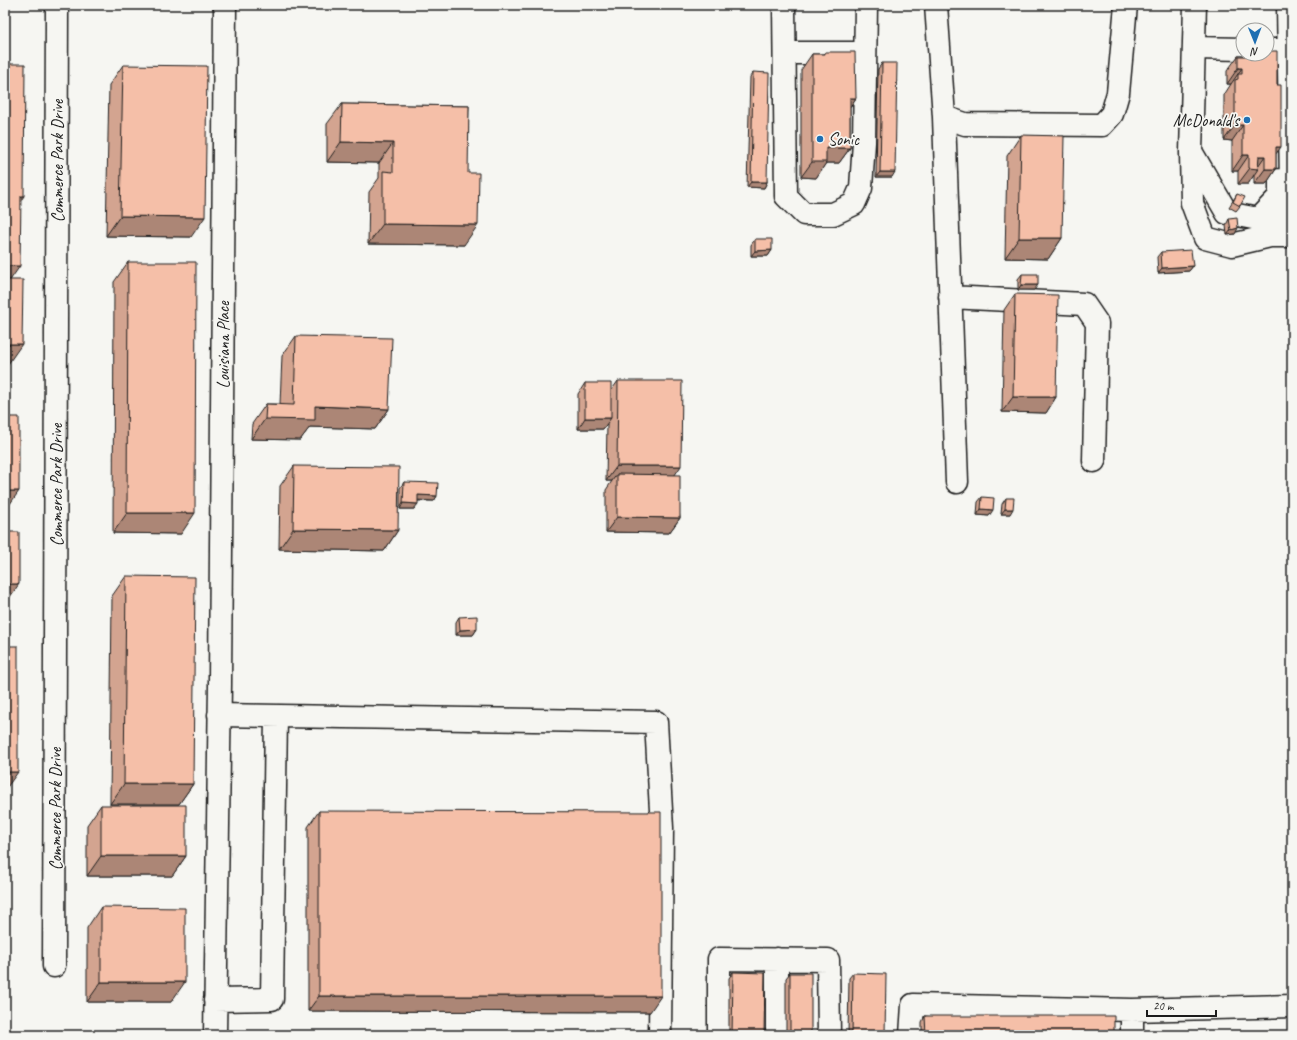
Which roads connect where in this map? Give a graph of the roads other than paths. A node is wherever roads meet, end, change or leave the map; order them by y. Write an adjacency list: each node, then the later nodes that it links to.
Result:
1 (57, 5): 25 (street, Commerce Park Drive)
2 (225, 5): 22 (street, Louisiana Place)
3 (784, 5): 13 (street)
4 (866, 5): 14 (street)
5 (936, 5): 15 (street)
6 (1126, 5): 15 (street)
7 (1195, 5): 9 (street)
8 (1288, 5): 12 (street)
9 (1194, 48): 10 (street); 16 (street)
10 (1235, 49)
11 (1275, 50): 12 (street)
12 (1288, 50): 17 (street)
13 (785, 53): 14 (street); 14 (street)
14 (866, 53)
15 (944, 117): 19 (street)
16 (1191, 152): 17 (street); 17 (street)
17 (1264, 228): 18 (street)
18 (1292, 236)
19 (950, 297): 20 (street); 21 (street)
20 (1094, 461)
21 (957, 482)
22 (219, 715): 23 (street); 26 (street, Louisiana Place)
23 (276, 716): 26 (street); 30 (street)
24 (777, 959): 31 (street); 32 (street); 33 (street)
25 (54, 966)
26 (215, 1000): 29 (street, Louisiana Place)
27 (1292, 1006): 28 (street)
28 (1132, 1010): 34 (street); 35 (street)
29 (215, 1035)
30 (660, 1035)
31 (719, 1035)
32 (777, 1035)
33 (830, 1035)
34 (911, 1035)
35 (1132, 1035)

